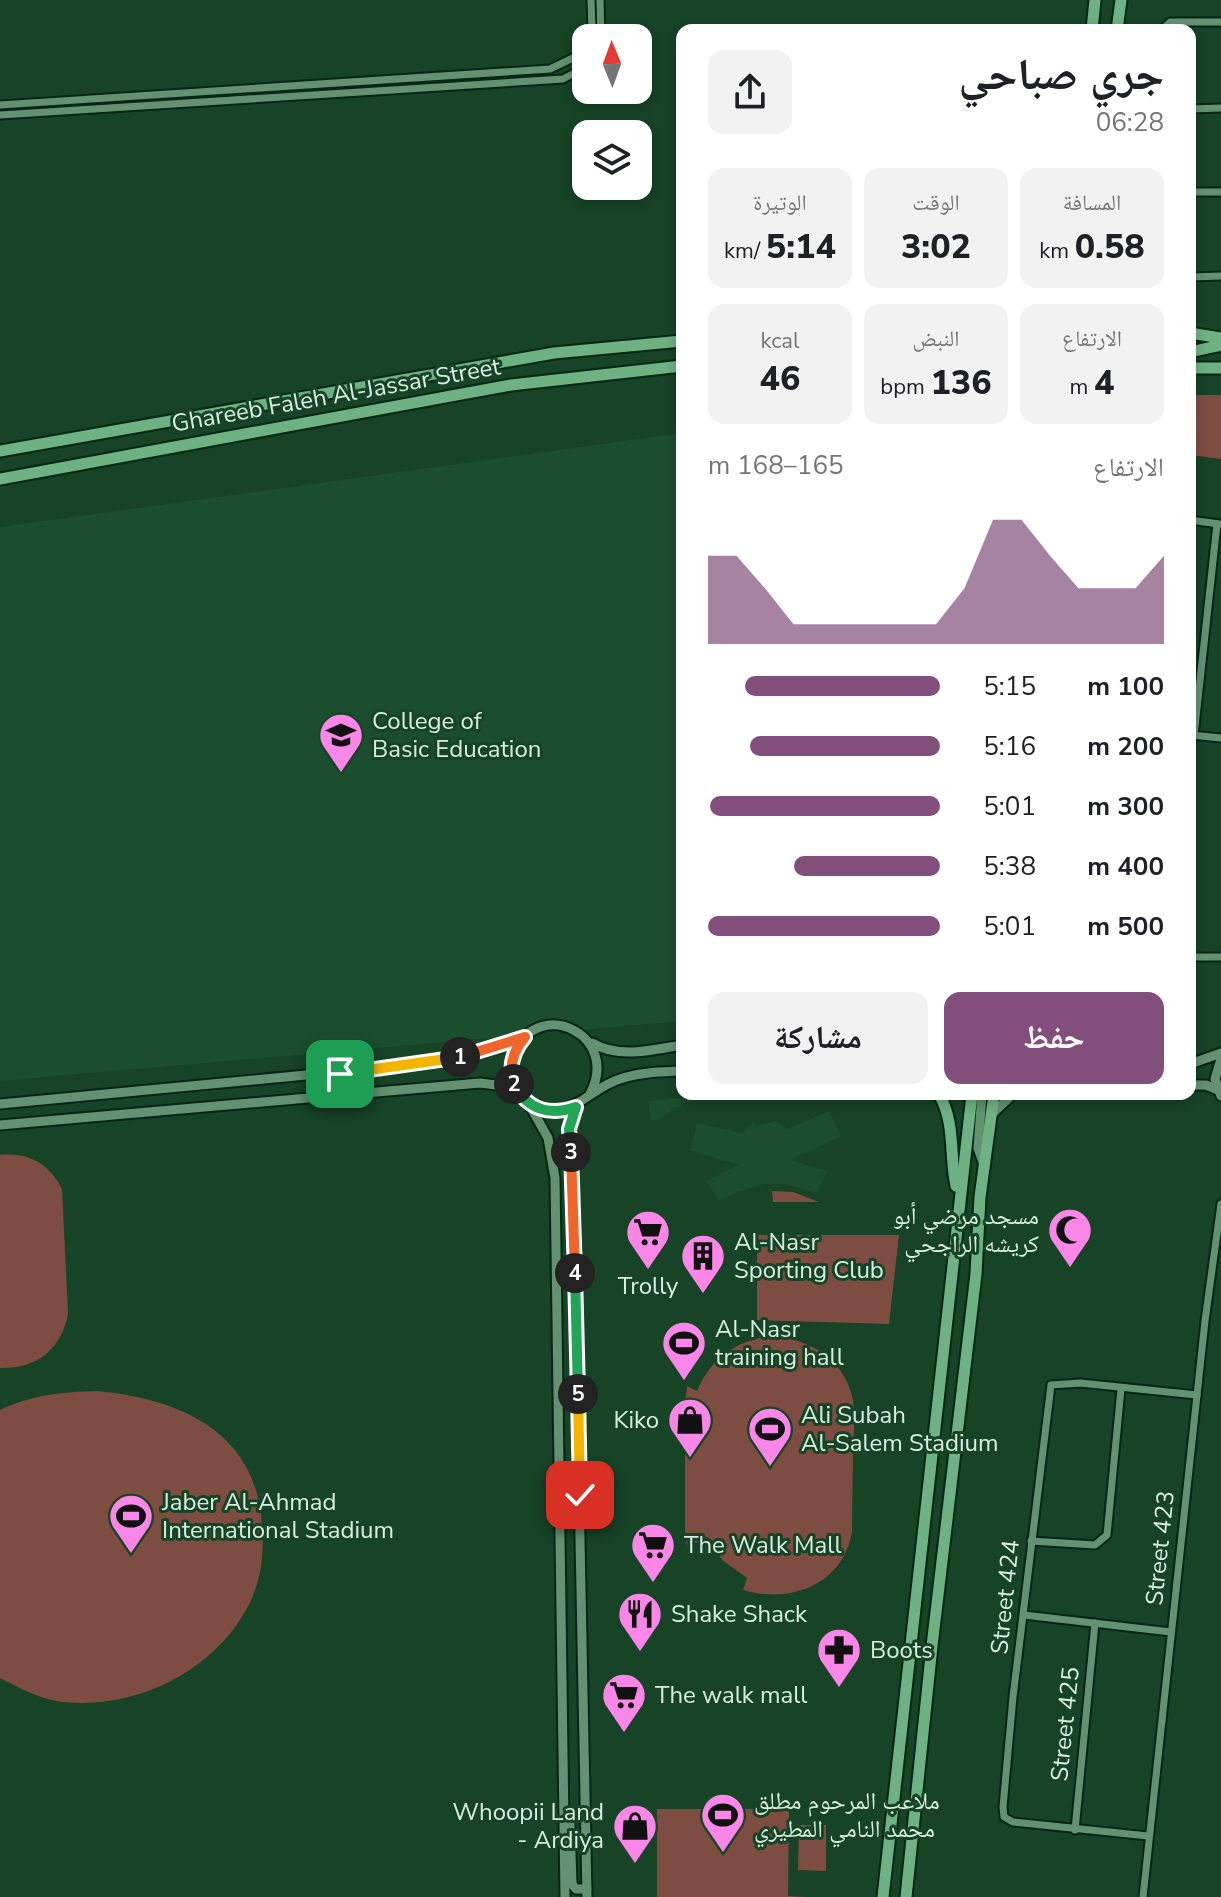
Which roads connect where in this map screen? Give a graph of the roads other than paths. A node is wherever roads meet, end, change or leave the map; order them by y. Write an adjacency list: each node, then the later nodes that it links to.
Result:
1 (591, 0): 6 (street)
2 (600, 0): 7 (street)
3 (1095, 0): 8 (main road)
4 (1121, 0): 9 (main road)
5 (1221, 22): 10 (street)
6 (592, 24)
7 (601, 24)
8 (1093, 24)
9 (1118, 24)
10 (1168, 24)
11 (572, 58): 13 (street)
12 (572, 74): 16 (street)
13 (0, 105)
14 (1221, 108): 15 (street)
15 (1196, 109)
16 (0, 115)
17 (1196, 192): 18 (street)
18 (1221, 192)
19 (1221, 276): 20 (street)
20 (1196, 277)
21 (1196, 335): 23 (main road)
22 (1196, 340): 23 (main road)
23 (1221, 341): 25 (main road)
24 (676, 342): 29 (main road, Ghareeb Faleh Al-Jassar Street)
25 (1196, 350)
26 (676, 367): 30 (main road, Ghareeb Faleh Al-Jassar Street)
27 (1221, 368): 28 (main road)
28 (1196, 369)
29 (0, 451)
30 (0, 479)
31 (1196, 521): 32 (street)
32 (1219, 524): 33 (street)
33 (1196, 705)
34 (1196, 736): 35 (street)
35 (1221, 738)
36 (1196, 957): 37 (street)
37 (1221, 957)
38 (525, 1037): 39 (street); 47 (street); 53 (street)
39 (587, 1040): 40 (street); 46 (street)
40 (676, 1046)
41 (1221, 1056): 42 (street); 45 (street)
42 (1196, 1062)
43 (676, 1072): 46 (street)
44 (1196, 1085): 45 (street)
45 (1219, 1093)
46 (590, 1094): 54 (street)
47 (525, 1100): 54 (street); 56 (street); 64 (street)
48 (942, 1100): 58 (main road)
49 (971, 1100): 58 (main road)
50 (982, 1100): 57 (street)
51 (993, 1100): 55 (main road)
52 (1007, 1100): 55 (street)
53 (0, 1104)
54 (576, 1107): 63 (street)
55 (992, 1114): 57 (main road)
56 (0, 1125)
57 (985, 1168): 72 (main road)
58 (959, 1196): 74 (main road)
59 (1221, 1204): 61 (street, Street 423)
60 (1121, 1389): 61 (street, Street 424); 62 (street); 62 (street, Street 424)
61 (1197, 1395): 67 (street, Street 423)
62 (1031, 1541): 65 (street, Street 424)
63 (581, 1558): 64 (street); 71 (street)
64 (560, 1559): 68 (street)
65 (1024, 1615): 66 (street); 69 (street, Street 424)
66 (1095, 1623): 67 (street); 69 (street, Street 425)
67 (1171, 1632): 70 (street, Street 423)
68 (564, 1802): 71 (street); 73 (street)
69 (1075, 1830): 70 (street, Street 424)
70 (1148, 1836): 75 (street, Street 423)
71 (587, 1893)
72 (907, 1895)
73 (565, 1897)
74 (880, 1897)
75 (1143, 1897)

